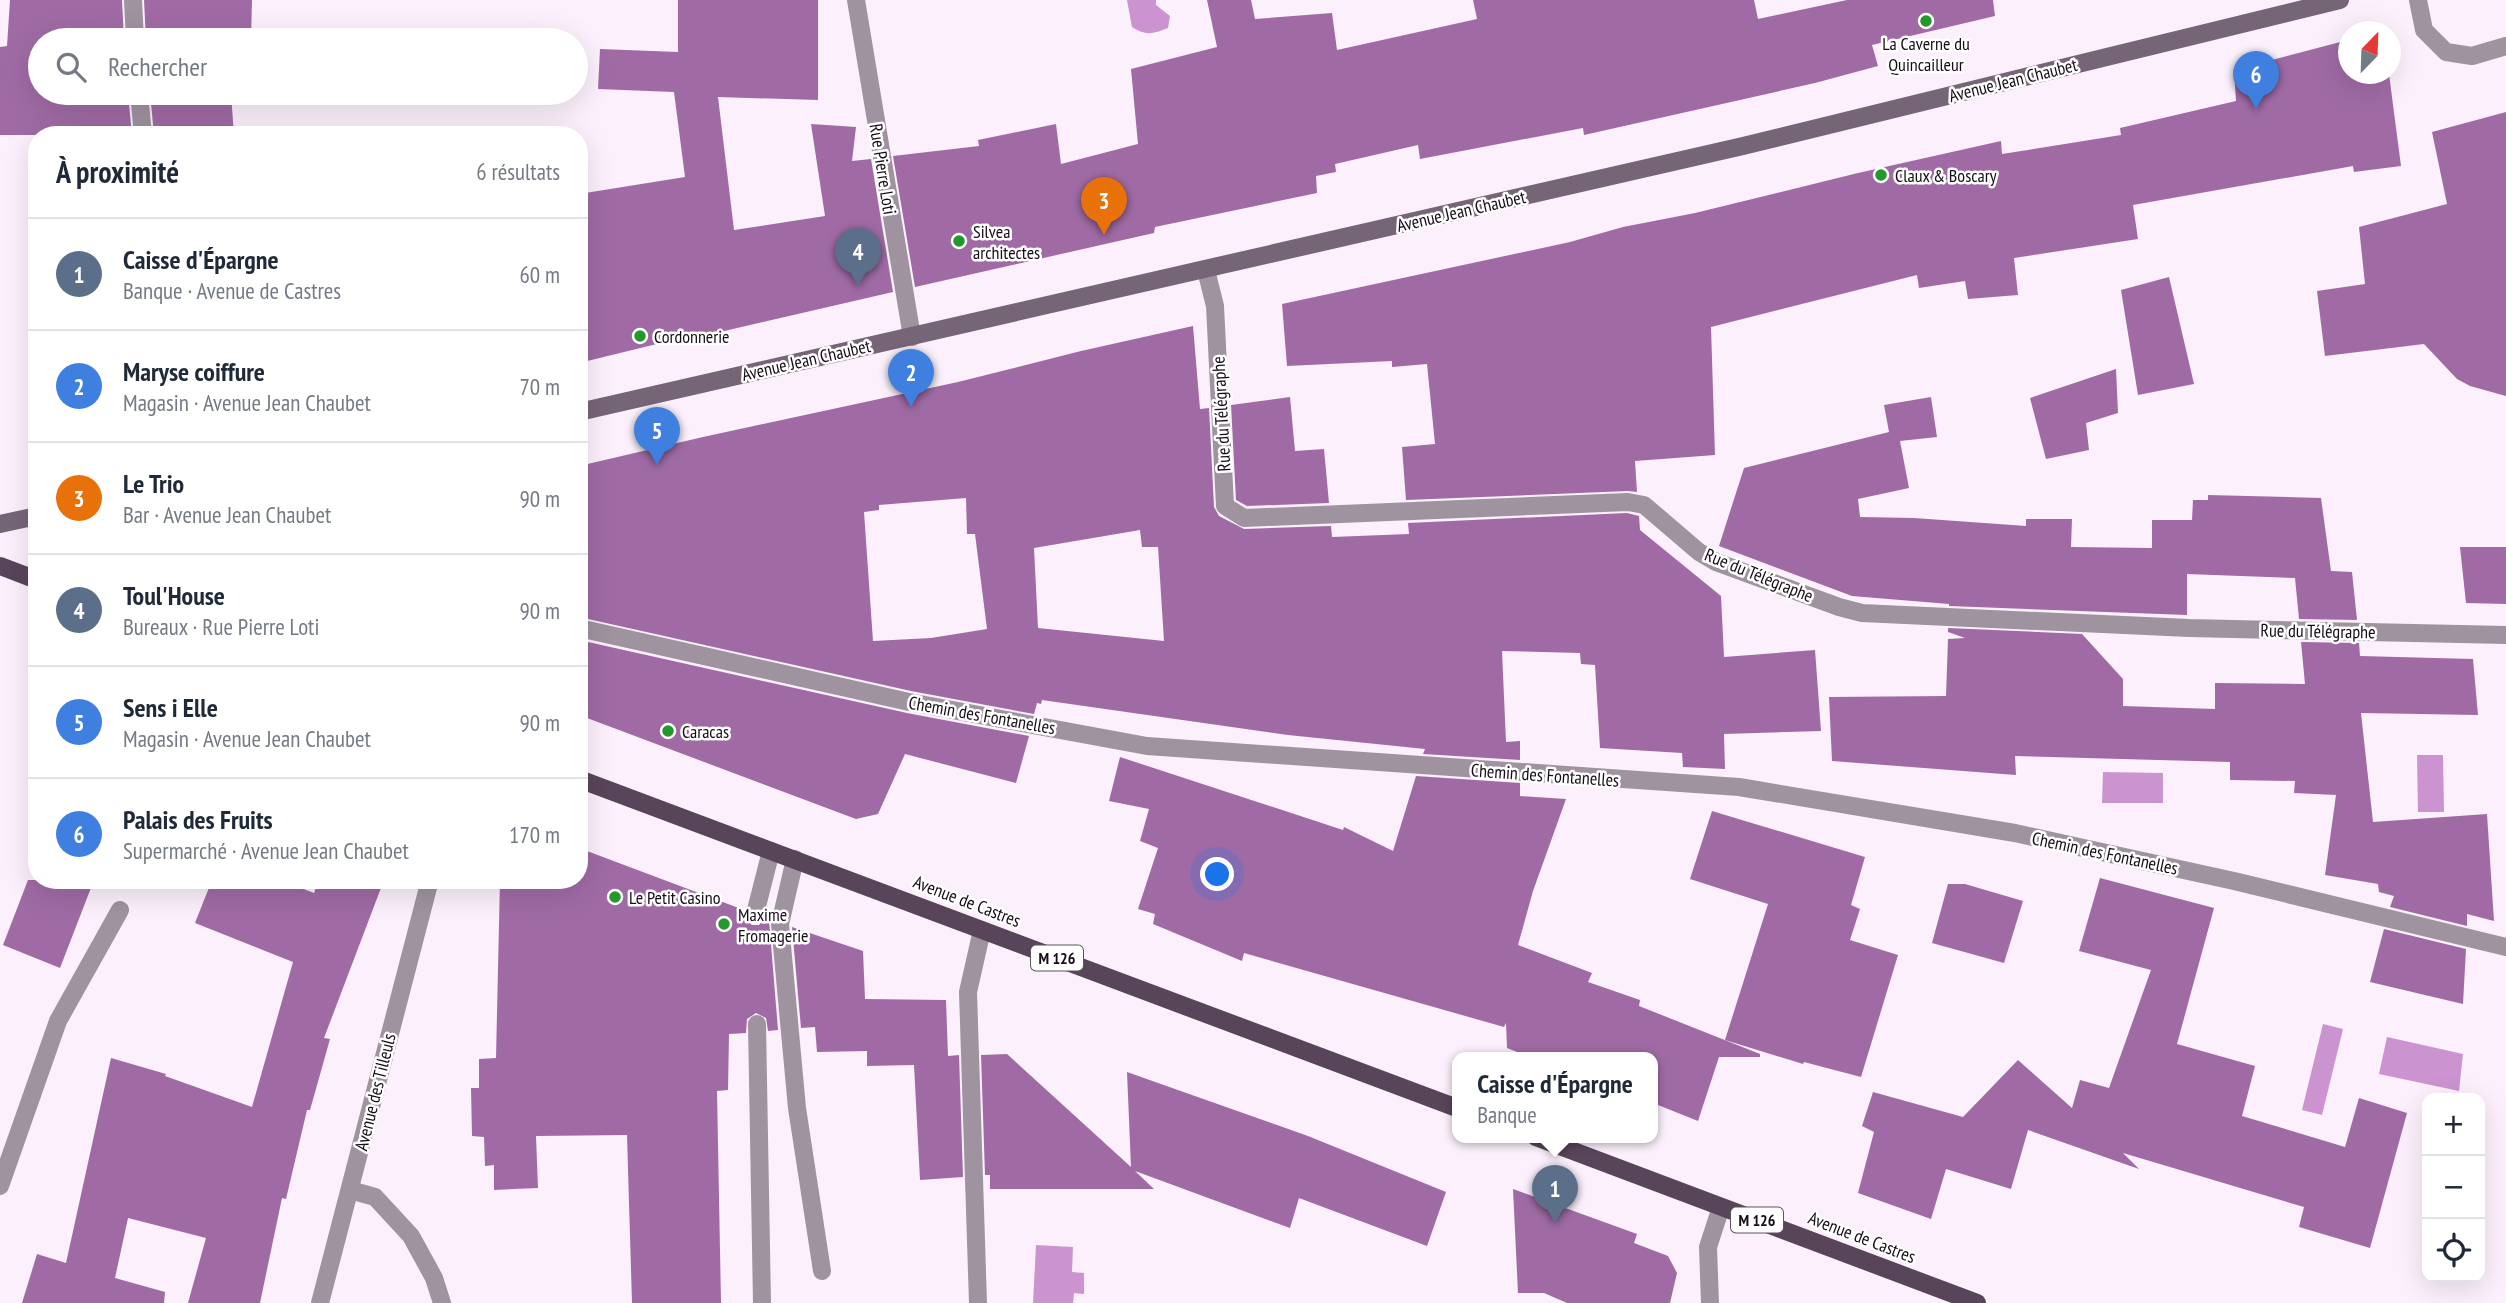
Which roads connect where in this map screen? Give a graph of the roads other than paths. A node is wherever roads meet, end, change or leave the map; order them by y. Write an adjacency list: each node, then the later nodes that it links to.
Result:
1 (134, 0): 5 (street)
2 (856, 0): 10 (street, Rue Pierre Loti)
3 (2340, 0): 9 (main road, Avenue Jean Chaubet)
4 (2418, 0): 6 (street)
5 (135, 28)
6 (2506, 46)
7 (140, 105): 8 (street)
8 (142, 126)
9 (1206, 270): 10 (main road, Avenue Jean Chaubet); 17 (street, Rue du Télégraphe)
10 (912, 337): 11 (main road, Avenue Jean Chaubet)
11 (588, 410)
12 (28, 518): 13 (main road)
13 (0, 524)
14 (0, 566): 15 (main road)
15 (28, 577)
16 (588, 630): 25 (street, Chemin des Fontanelles)
17 (2506, 635)
18 (588, 782): 19 (main road, Avenue de Castres / M 126)
19 (771, 851): 20 (main road, Avenue de Castres / M 126); 23 (street)
20 (795, 859): 24 (main road, Avenue de Castres / M 126); 32 (street)
21 (428, 889): 30 (street, Avenue des Tilleuls)
22 (120, 910): 29 (street)
23 (755, 914)
24 (982, 929): 27 (main road, Avenue de Castres / M 126); 36 (street)
25 (2506, 947)
26 (757, 1024): 35 (street)
27 (1452, 1106)
28 (1552, 1143): 31 (main road, Avenue de Castres / M 126)
29 (0, 1186)
30 (350, 1190): 33 (street, Avenue des Tilleuls); 34 (street)
31 (1721, 1207): 37 (street); 38 (main road, Avenue de Castres / M 126)
32 (822, 1271)
33 (320, 1303)
34 (442, 1303)
35 (762, 1303)
36 (978, 1303)
37 (1710, 1303)
38 (1978, 1303)

